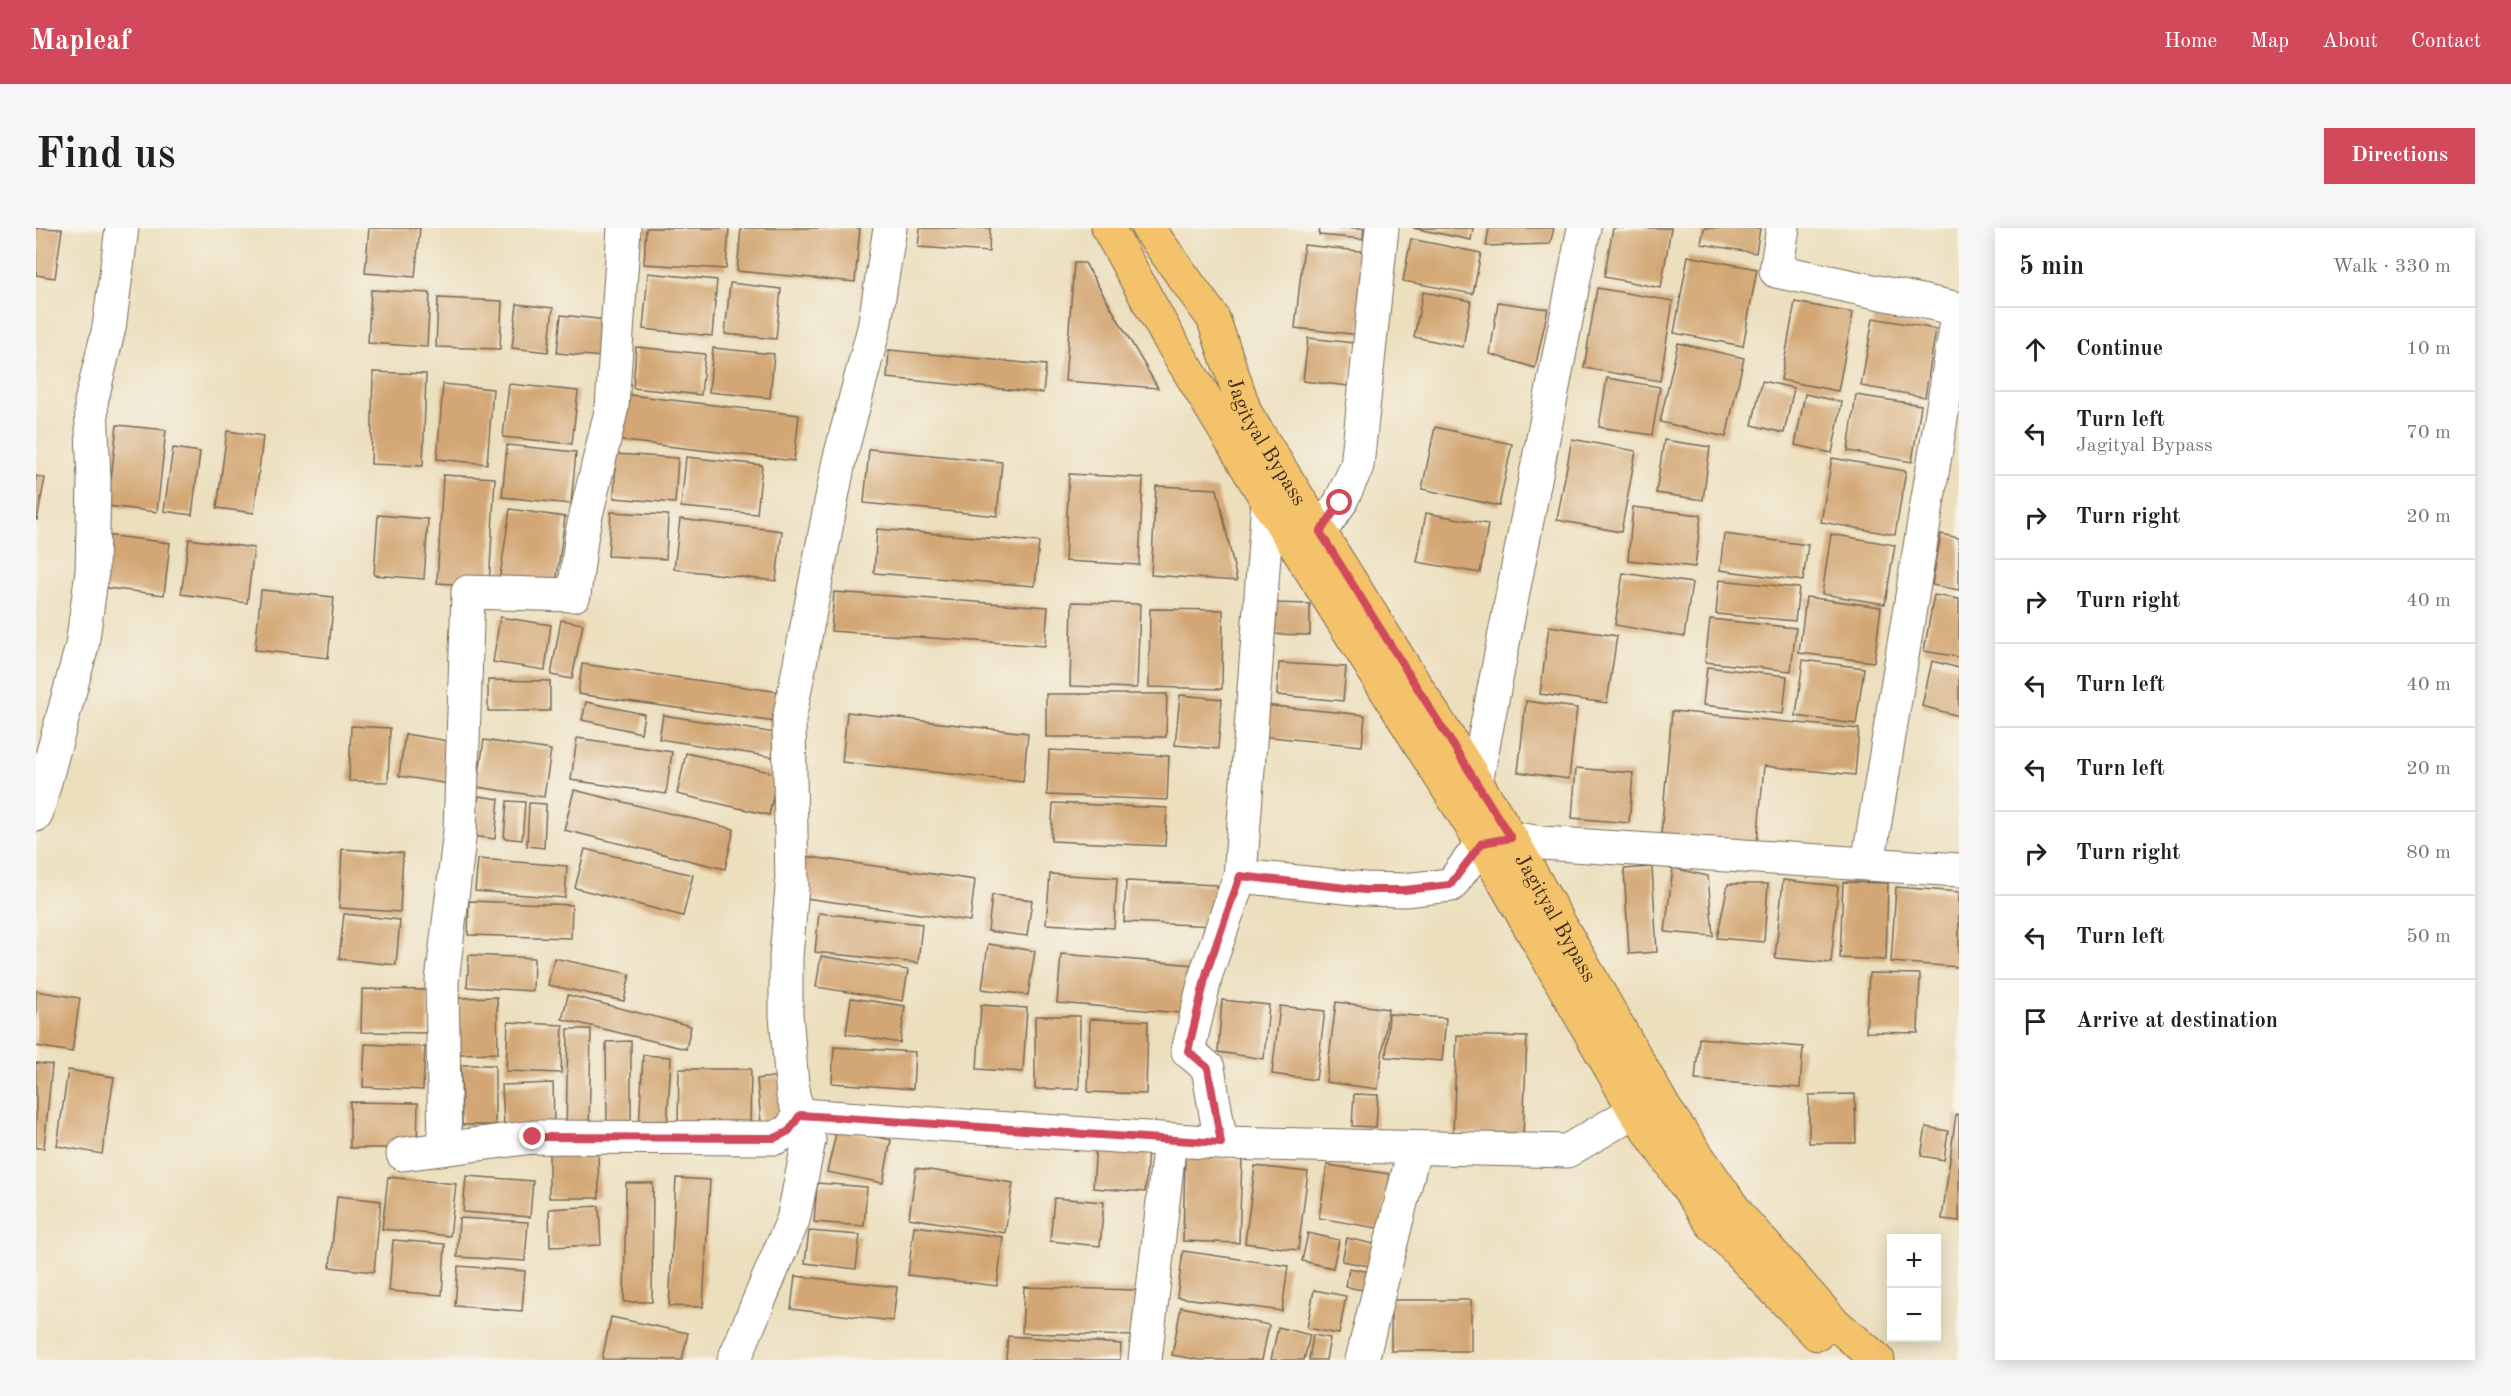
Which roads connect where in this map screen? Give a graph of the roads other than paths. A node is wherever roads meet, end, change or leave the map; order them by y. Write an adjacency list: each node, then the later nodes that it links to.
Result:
1 (122, 228): 13 (street)
2 (624, 228): 22 (street)
3 (890, 228): 19 (street)
4 (1108, 228): 10 (main road, Jagityal Bypass)
5 (1148, 228): 11 (main road, Jagityal Bypass)
6 (1382, 228): 11 (street)
7 (1584, 228): 12 (street)
8 (1783, 228): 9 (street)
9 (1959, 309): 15 (street)
10 (1268, 502): 14 (main road, Jagityal Bypass); 17 (street)
11 (1320, 532): 12 (main road, Jagityal Bypass)
12 (1476, 782): 14 (main road, Jagityal Bypass)
13 (36, 815)
14 (1497, 841): 15 (street); 17 (street); 18 (main road, Jagityal Bypass); 29 (main road, Jagityal Bypass)
15 (1868, 864): 16 (street)
16 (1959, 870)
17 (1240, 876): 21 (street)
18 (1635, 1111): 23 (street); 28 (main road, Jagityal Bypass)
19 (800, 1115): 20 (street); 22 (street); 25 (street)
20 (1170, 1140): 21 (street); 26 (street)
21 (1221, 1143): 23 (street)
22 (445, 1148): 24 (street)
23 (1414, 1150): 27 (street)
24 (403, 1154)
25 (734, 1360)
26 (1145, 1360)
27 (1362, 1360)
28 (1844, 1360)
29 (1878, 1360)

